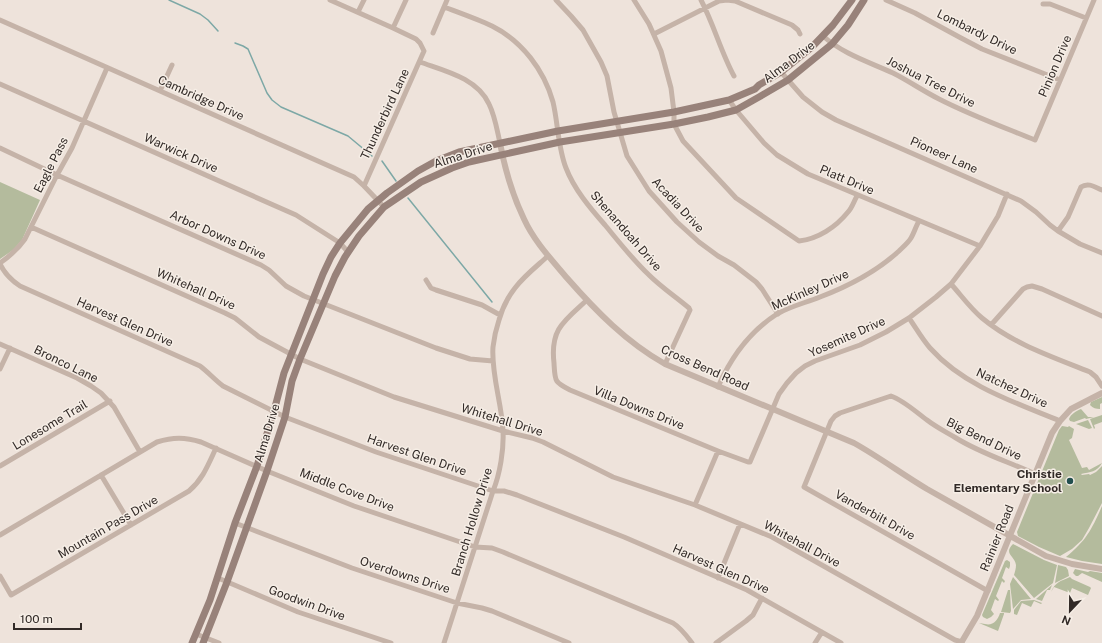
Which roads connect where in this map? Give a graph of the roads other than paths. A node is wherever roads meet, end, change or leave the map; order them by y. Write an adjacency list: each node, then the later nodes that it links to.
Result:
1 (330, 0): 15 (street)
2 (364, 0): 15 (street)
3 (406, 0): 18 (street)
4 (447, 0): 13 (street)
5 (556, 0): 37 (street, Acadia Drive)
6 (634, 0): 20 (street)
7 (701, 0): 14 (street)
8 (852, 0): 22 (main road, Alma Drive)
9 (864, 0): 23 (main road, Alma Drive)
10 (886, 0): 30 (street, Lombardy Drive)
11 (1094, 0): 16 (street, Pinion Drive)
12 (1043, 4): 16 (street)
13 (444, 7): 19 (street); 39 (street, Shenandoah Drive)
14 (705, 7): 20 (street); 21 (street); 28 (street)
15 (358, 12): 18 (street)
16 (1086, 18): 30 (street, Pinion Drive)
17 (0, 20): 26 (street, Cambridge Drive)
18 (393, 28): 24 (street, Thunderbird Lane)
19 (433, 33)
20 (654, 34): 35 (street)
21 (800, 34)
22 (823, 36): 23 (street, Joshua Tree Drive); 27 (main road, Alma Drive)
23 (832, 44): 29 (main road, Alma Drive); 41 (street, Joshua Tree Drive)
24 (420, 62): 43 (street, Cross Bend Road); 47 (street, Thunderbird Lane)
25 (172, 65): 32 (street)
26 (107, 68): 32 (street, Cambridge Drive); 36 (street, Eagle Pass)
27 (781, 72): 29 (street, Pioneer Lane); 33 (main road, Alma Drive)
28 (734, 76)
29 (788, 80): 34 (main road, Alma Drive); 49 (street, Pioneer Lane)
30 (1060, 80): 41 (street, Pinion Drive)
31 (0, 84): 36 (street, Warwick Drive)
32 (160, 91): 47 (street, Cambridge Drive)
33 (729, 100): 34 (street, Platt Drive); 35 (main road, Alma Drive)
34 (736, 110): 38 (main road, Alma Drive); 50 (street, Platt Drive)
35 (674, 112): 37 (main road, Alma Drive); 38 (street)
36 (83, 121): 46 (street, Eagle Pass); 56 (street, Warwick Drive)
37 (616, 121): 39 (main road, Alma Drive); 40 (street, Acadia Drive)
38 (674, 124): 40 (main road, Alma Drive); 50 (street)
39 (558, 131): 42 (street, Shenandoah Drive); 43 (main road, Alma Drive)
40 (619, 133): 42 (main road, Alma Drive); 67 (street, Acadia Drive)
41 (1035, 140)
42 (560, 142): 45 (main road, Alma Drive); 77 (street, Shenandoah Drive)
43 (500, 143): 45 (street, Cross Bend Road); 51 (main road, Alma Drive)
44 (0, 148): 46 (street, Arbor Downs Drive)
45 (502, 155): 52 (main road, Alma Drive); 60 (street, Cross Bend Road)
46 (57, 175): 54 (street, Eagle Pass); 64 (street, Arbor Downs Drive)
47 (364, 186): 51 (street, Cambridge Drive)
48 (1102, 190): 55 (street)
49 (1007, 194): 55 (street, Pioneer Lane); 57 (street, Yosemite Drive)
50 (857, 196): 53 (street, Platt Drive)
51 (379, 200): 52 (street, Cambridge Drive); 56 (main road, Alma Drive)
52 (384, 207): 58 (main road, Alma Drive)
53 (919, 221): 57 (street, Platt Drive); 67 (street, McKinley Drive)
54 (31, 227): 61 (street, Eagle Pass); 74 (street, Whitehall Drive)
55 (1058, 231): 59 (street, Pioneer Lane)
56 (340, 243): 58 (street, Warwick Drive); 64 (main road, Alma Drive)
57 (980, 246): 63 (street, Yosemite Drive)
58 (348, 252): 66 (main road, Alma Drive)
59 (1102, 253)
60 (548, 256): 65 (street, Cross Bend Road); 68 (street, Branch Hollow Drive)
61 (0, 264): 84 (street, Harvest Glen Drive)
62 (426, 280): 68 (street)
63 (950, 284): 70 (street, Yosemite Drive); 71 (street)
64 (313, 299): 66 (street, Arbor Downs Drive); 74 (main road, Alma Drive)
65 (587, 300): 77 (street, Cross Bend Road); 90 (street, Villa Downs Drive)
66 (324, 304): 75 (main road, Alma Drive); 76 (street, Arbor Downs Drive)
67 (778, 314): 79 (street, McKinley Drive)
68 (500, 315): 76 (street, Branch Hollow Drive)
69 (1102, 316): 71 (street)
70 (909, 318): 83 (street, Yosemite Drive); 86 (street, Natchez Drive)
71 (991, 325): 80 (street)
72 (0, 344): 73 (street, Bronco Lane)
73 (10, 348): 78 (street); 82 (street, Bronco Lane)
74 (292, 355): 75 (street, Whitehall Drive); 84 (main road, Alma Drive)
75 (300, 359): 85 (main road, Alma Drive); 87 (street, Whitehall Drive)
76 (493, 361): 87 (street, Branch Hollow Drive)
77 (665, 364): 79 (street, Cross Bend Road)
78 (0, 369)
79 (718, 386): 83 (street, Cross Bend Road)
80 (1102, 386)
81 (1102, 393): 86 (street, Rainier Road)
82 (110, 401): 91 (street, Bronco Lane); 92 (street, Lonesome Trail)
83 (773, 409): 88 (street, Cross Bend Road); 90 (street, Villa Downs Drive)
84 (274, 411): 85 (street, Harvest Glen Drive); 93 (main road, Alma Drive)
85 (285, 417): 94 (main road, Alma Drive); 97 (street, Harvest Glen Drive)
86 (1060, 421): 95 (street, Rainier Road)
87 (503, 431): 97 (street, Branch Hollow Drive); 98 (street, Whitehall Drive)
88 (827, 432): 95 (street, Big Bend Drive); 104 (street, Cross Bend Road); 111 (street, Vanderbilt Drive)
89 (216, 448): 91 (street, Middle Cove Drive); 93 (street, Middle Cove Drive); 101 (street, Mountain Pass Drive)
90 (718, 451): 98 (street)
91 (140, 452): 96 (street, Middle Cove Drive)
92 (0, 466)
93 (256, 466): 94 (street, Middle Cove Drive); 99 (main road, Alma Drive)
94 (267, 471): 102 (main road, Alma Drive); 105 (street, Middle Cove Drive)
95 (1035, 474): 104 (street, Rainier Road)
96 (101, 475): 101 (street); 103 (street, Middle Cove Drive)
97 (493, 491): 105 (street, Branch Hollow Drive); 109 (street, Harvest Glen Drive)
98 (695, 505): 100 (street, Whitehall Drive)
99 (235, 523): 102 (street, Overdowns Drive); 108 (main road, Alma Drive)
100 (740, 524): 109 (street); 117 (street, Whitehall Drive)
101 (131, 525): 107 (street, Mountain Pass Drive)
102 (247, 527): 110 (main road, Alma Drive); 113 (street, Overdowns Drive)
103 (0, 535)
104 (1010, 536): 106 (street, Cross Bend Road); 111 (street, Rainier Road)
105 (475, 547): 113 (street, Branch Hollow Drive); 123 (street, Middle Cove Drive)
106 (1102, 569)
107 (0, 576)
108 (218, 578): 110 (street, Goodwin Drive); 115 (main road, Alma Drive)
109 (718, 578): 112 (street, Harvest Glen Drive)
110 (227, 582): 116 (main road, Alma Drive); 120 (street, Goodwin Drive)
111 (988, 591): 117 (street, Rainier Road)
112 (762, 598): 114 (street, Harvest Glen Drive); 124 (street)
113 (457, 603): 121 (street, Branch Hollow Drive); 122 (street, Overdowns Drive)
114 (822, 632): 125 (street); 126 (street, Harvest Glen Drive)
115 (196, 634): 116 (street); 118 (main road, Alma Drive)
116 (205, 640): 119 (street)
117 (962, 642)
118 (192, 643)
119 (219, 643)
120 (391, 643)
121 (444, 643)
122 (569, 643)
123 (692, 643)
124 (716, 643)
125 (815, 643)
126 (841, 643)

